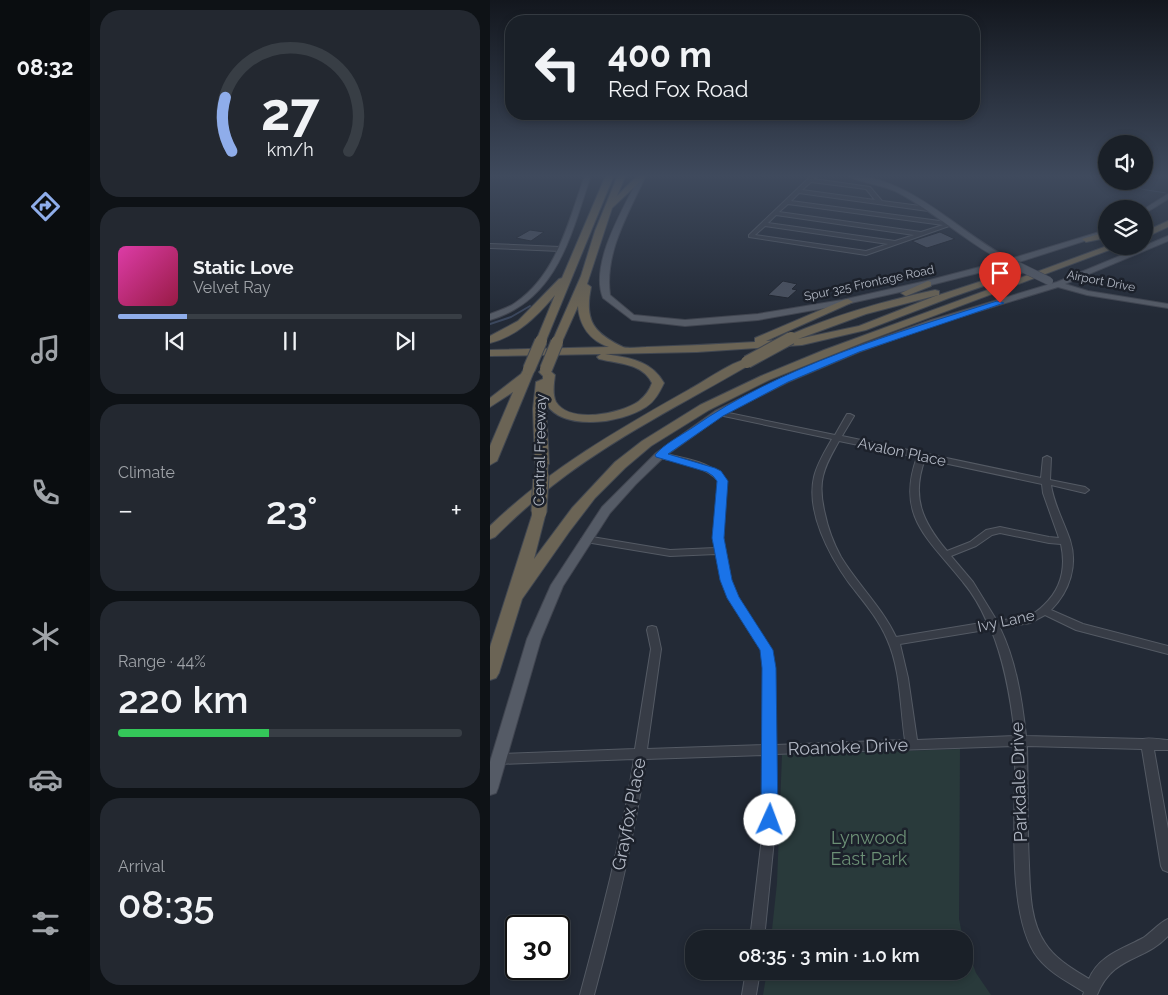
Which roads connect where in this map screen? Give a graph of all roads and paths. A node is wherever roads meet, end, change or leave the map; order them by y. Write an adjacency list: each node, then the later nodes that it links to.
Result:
1 (570, 221): 21 (main road)
2 (591, 221): 25 (highway, Central Freeway)
3 (603, 221): 26 (highway, Central Freeway)
4 (621, 221): 30 (main road, Spur 325 Frontage Road)
5 (766, 221): 9 (street)
6 (835, 221): 14 (street)
7 (925, 221): 11 (street)
8 (945, 221): 11 (main road, Airport Drive)
9 (763, 224): 19 (street); 19 (street)
10 (1168, 224): 12 (highway)
11 (950, 225): 14 (street); 24 (main road, Airport Drive)
12 (1153, 232)
13 (1168, 232): 15 (highway)
14 (924, 234): 19 (street)
15 (1153, 235)
16 (1098, 236): 18 (highway)
17 (1168, 238): 28 (main road)
18 (1086, 239): 24 (main road, Spur 325 Frontage Road)
19 (895, 243)
20 (490, 246): 21 (street)
21 (560, 249): 33 (main road)
22 (1098, 249): 27 (highway)
23 (1098, 251): 34 (highway)
24 (1012, 263): 28 (main road, Airport Drive, bridge); 29 (main road, Spur 325 Frontage Road)
25 (569, 273): 35 (highway); 42 (highway, Central Freeway, bridge)
26 (586, 276): 37 (highway); 41 (highway, Central Freeway, bridge)
27 (987, 282): 31 (highway); 36 (highway)
28 (1053, 283): 32 (main road, Airport Drive); 34 (main road)
29 (928, 284): 30 (main road, Spur 325 Frontage Road); 31 (highway)
30 (848, 302): 36 (highway)
31 (873, 306): 53 (highway, bridge)
32 (1168, 306)
33 (490, 317)
34 (900, 330): 39 (highway); 44 (main road); 58 (highway)
35 (490, 340)
36 (717, 348): 37 (highway)
37 (636, 350): 38 (highway)
38 (490, 353)
39 (597, 356): 40 (highway); 41 (highway)
40 (490, 359)
41 (546, 370): 58 (highway, Central Freeway, bridge)
42 (527, 372): 43 (highway); 50 (highway, Central Freeway)
43 (490, 403)
44 (719, 414): 46 (street, Avalon Place); 47 (main road)
45 (850, 416): 46 (street)
46 (836, 438): 48 (street, Avalon Place); 62 (street)
47 (660, 455): 54 (main road); 56 (street)
48 (922, 456): 51 (street, Avalon Place); 57 (street, Parkdale Drive)
49 (1047, 458): 51 (street, Ivy Lane)
50 (490, 461)
51 (1045, 482): 52 (street, Avalon Place); 55 (street, Ivy Lane)
52 (1085, 490)
53 (490, 534)
54 (586, 539): 56 (street); 71 (main road)
55 (1066, 541): 57 (street); 59 (street, Ivy Lane)
56 (719, 551): 69 (street)
57 (945, 556): 60 (street, Parkdale Drive)
58 (514, 598): 64 (highway, Central Freeway)
59 (1044, 611): 60 (street, Ivy Lane); 63 (street)
60 (994, 624): 62 (street, Ivy Lane); 65 (street, Parkdale Drive)
61 (652, 630): 70 (street, Grayfox Place)
62 (893, 641): 67 (street)
63 (1168, 650)
64 (490, 674)
65 (1021, 741): 66 (street, Roanoke Drive); 67 (street, Roanoke Drive); 77 (street, Parkdale Drive)
66 (1147, 743): 68 (street, Roanoke Drive); 73 (street)
67 (912, 745): 69 (street, Roanoke Drive)
68 (1168, 745)
69 (769, 750): 70 (street, Roanoke Drive); 75 (street)
70 (640, 754): 71 (street, Roanoke Drive); 78 (street, Grayfox Place)
71 (499, 759): 72 (main road)
72 (490, 788)
73 (1168, 866)
74 (1168, 926): 77 (street)
75 (758, 930)
76 (752, 980): 79 (street)
77 (1091, 992)
78 (587, 995)
79 (750, 995)

